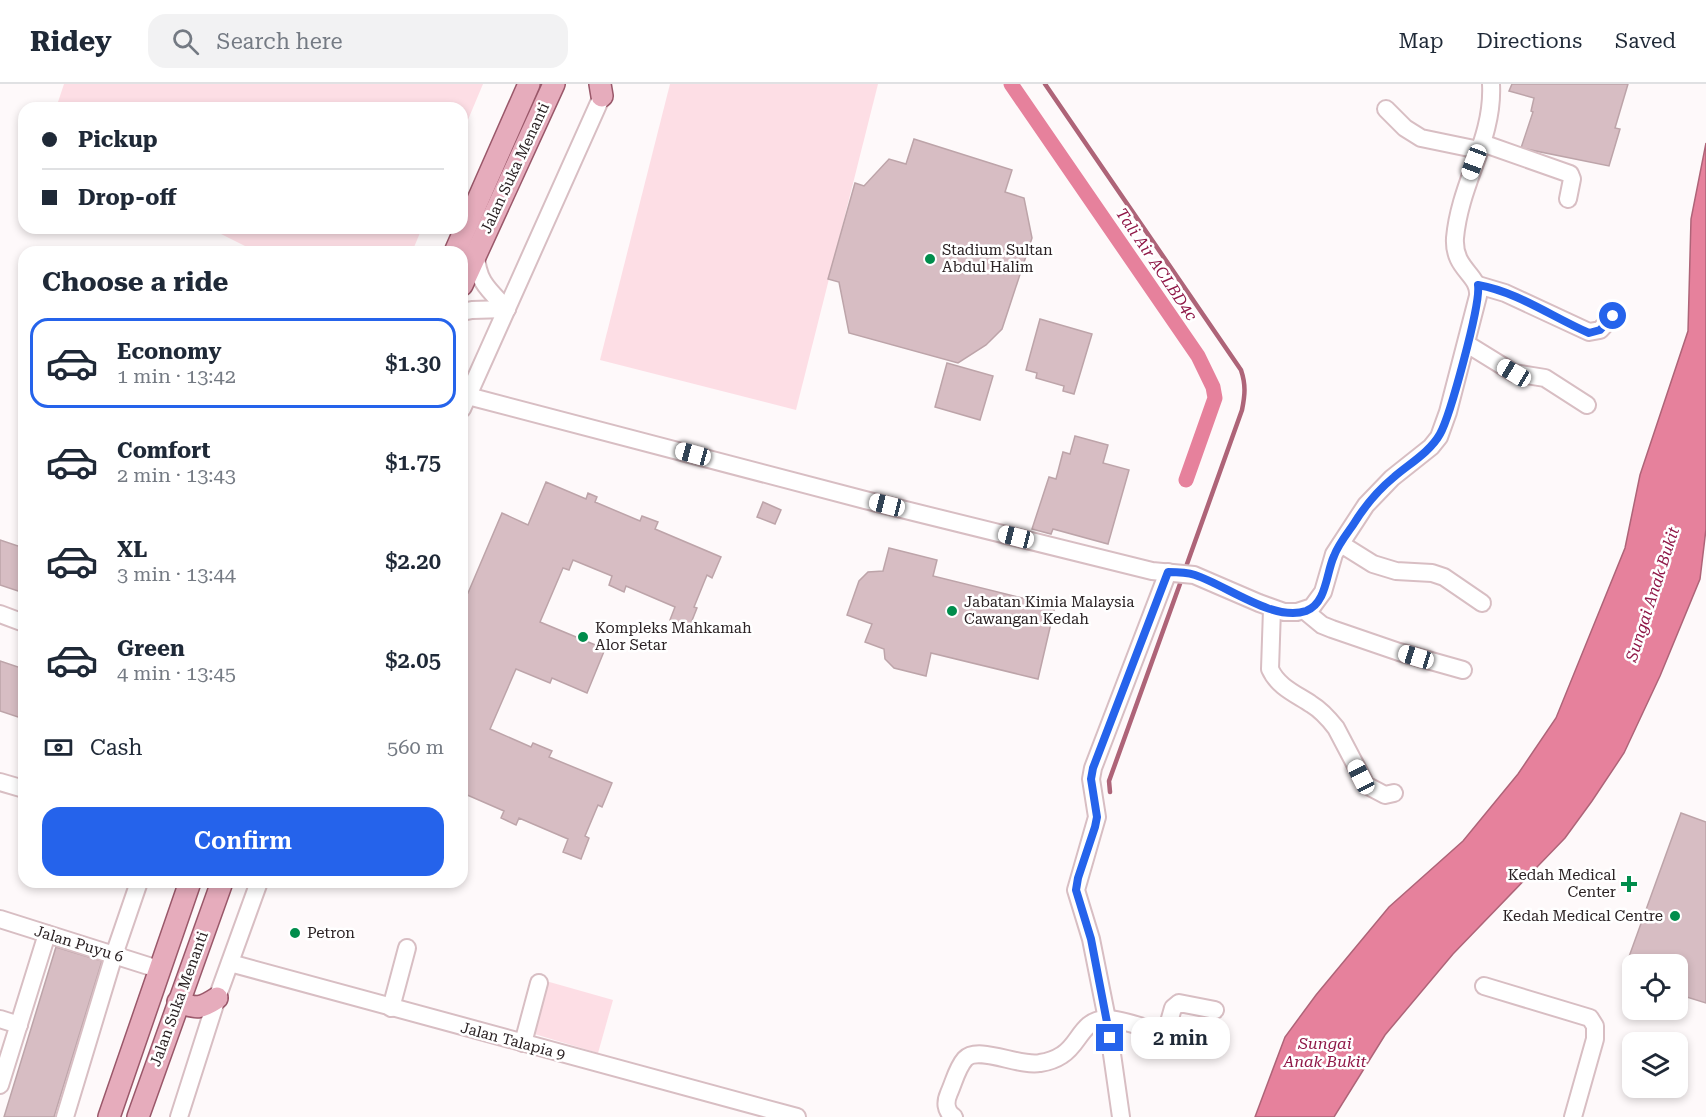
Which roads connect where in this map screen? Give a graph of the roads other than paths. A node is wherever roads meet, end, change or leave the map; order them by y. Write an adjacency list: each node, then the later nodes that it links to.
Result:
1 (529, 84): 8 (main road, Jalan Suka Menanti)
2 (554, 84): 9 (main road, Jalan Suka Menanti)
3 (1491, 84): 6 (street)
4 (601, 90): 12 (street)
5 (1386, 109): 6 (street)
6 (1481, 146): 7 (street); 11 (street)
7 (1568, 199)
8 (468, 222)
9 (476, 254): 10 (main road, Jalan Suka Menanti); 12 (street)
10 (468, 272)
11 (1478, 285): 14 (street); 15 (street)
12 (507, 309): 13 (street); 16 (street)
13 (468, 311)
14 (1613, 316)
15 (1467, 344): 18 (street); 19 (street)
16 (468, 396)
17 (468, 404): 20 (street)
18 (1587, 405)
19 (1341, 544): 21 (street); 23 (street)
20 (1168, 572): 22 (street); 46 (street)
21 (1482, 603)
22 (1272, 609): 23 (street); 29 (street)
23 (1305, 611): 26 (street)
24 (0, 614): 25 (street)
25 (18, 620)
26 (1463, 670)
27 (0, 782): 28 (street)
28 (18, 787)
29 (1394, 793)
30 (137, 888): 37 (street)
31 (188, 888): 39 (main road, Jalan Suka Menanti)
32 (220, 888): 43 (main road, Jalan Suka Menanti)
33 (257, 888): 38 (street)
34 (0, 920): 35 (street, Jalan Puyu 6)
35 (46, 934): 37 (street, Jalan Puyu 6); 48 (street)
36 (407, 948): 44 (street)
37 (114, 955): 39 (street, Jalan Puyu 6); 51 (street)
38 (230, 963): 42 (street); 44 (street, Jalan Talapia 9)
39 (158, 969): 52 (main road, Jalan Suka Menanti)
40 (539, 983): 49 (street)
41 (1484, 986): 58 (street)
42 (217, 998): 43 (main road); 54 (street)
43 (178, 1002): 53 (main road, Jalan Suka Menanti)
44 (391, 1008): 49 (street, Jalan Talapia 9)
45 (1215, 1010): 46 (street)
46 (1107, 1018): 56 (street); 57 (street)
47 (0, 1019): 48 (street)
48 (20, 1025): 50 (street)
49 (523, 1044): 55 (street, Jalan Talapia 9)
50 (0, 1086)
51 (65, 1117)
52 (109, 1117)
53 (138, 1117)
54 (179, 1117)
55 (797, 1117)
56 (954, 1117)
57 (1121, 1117)
58 (1573, 1117)

